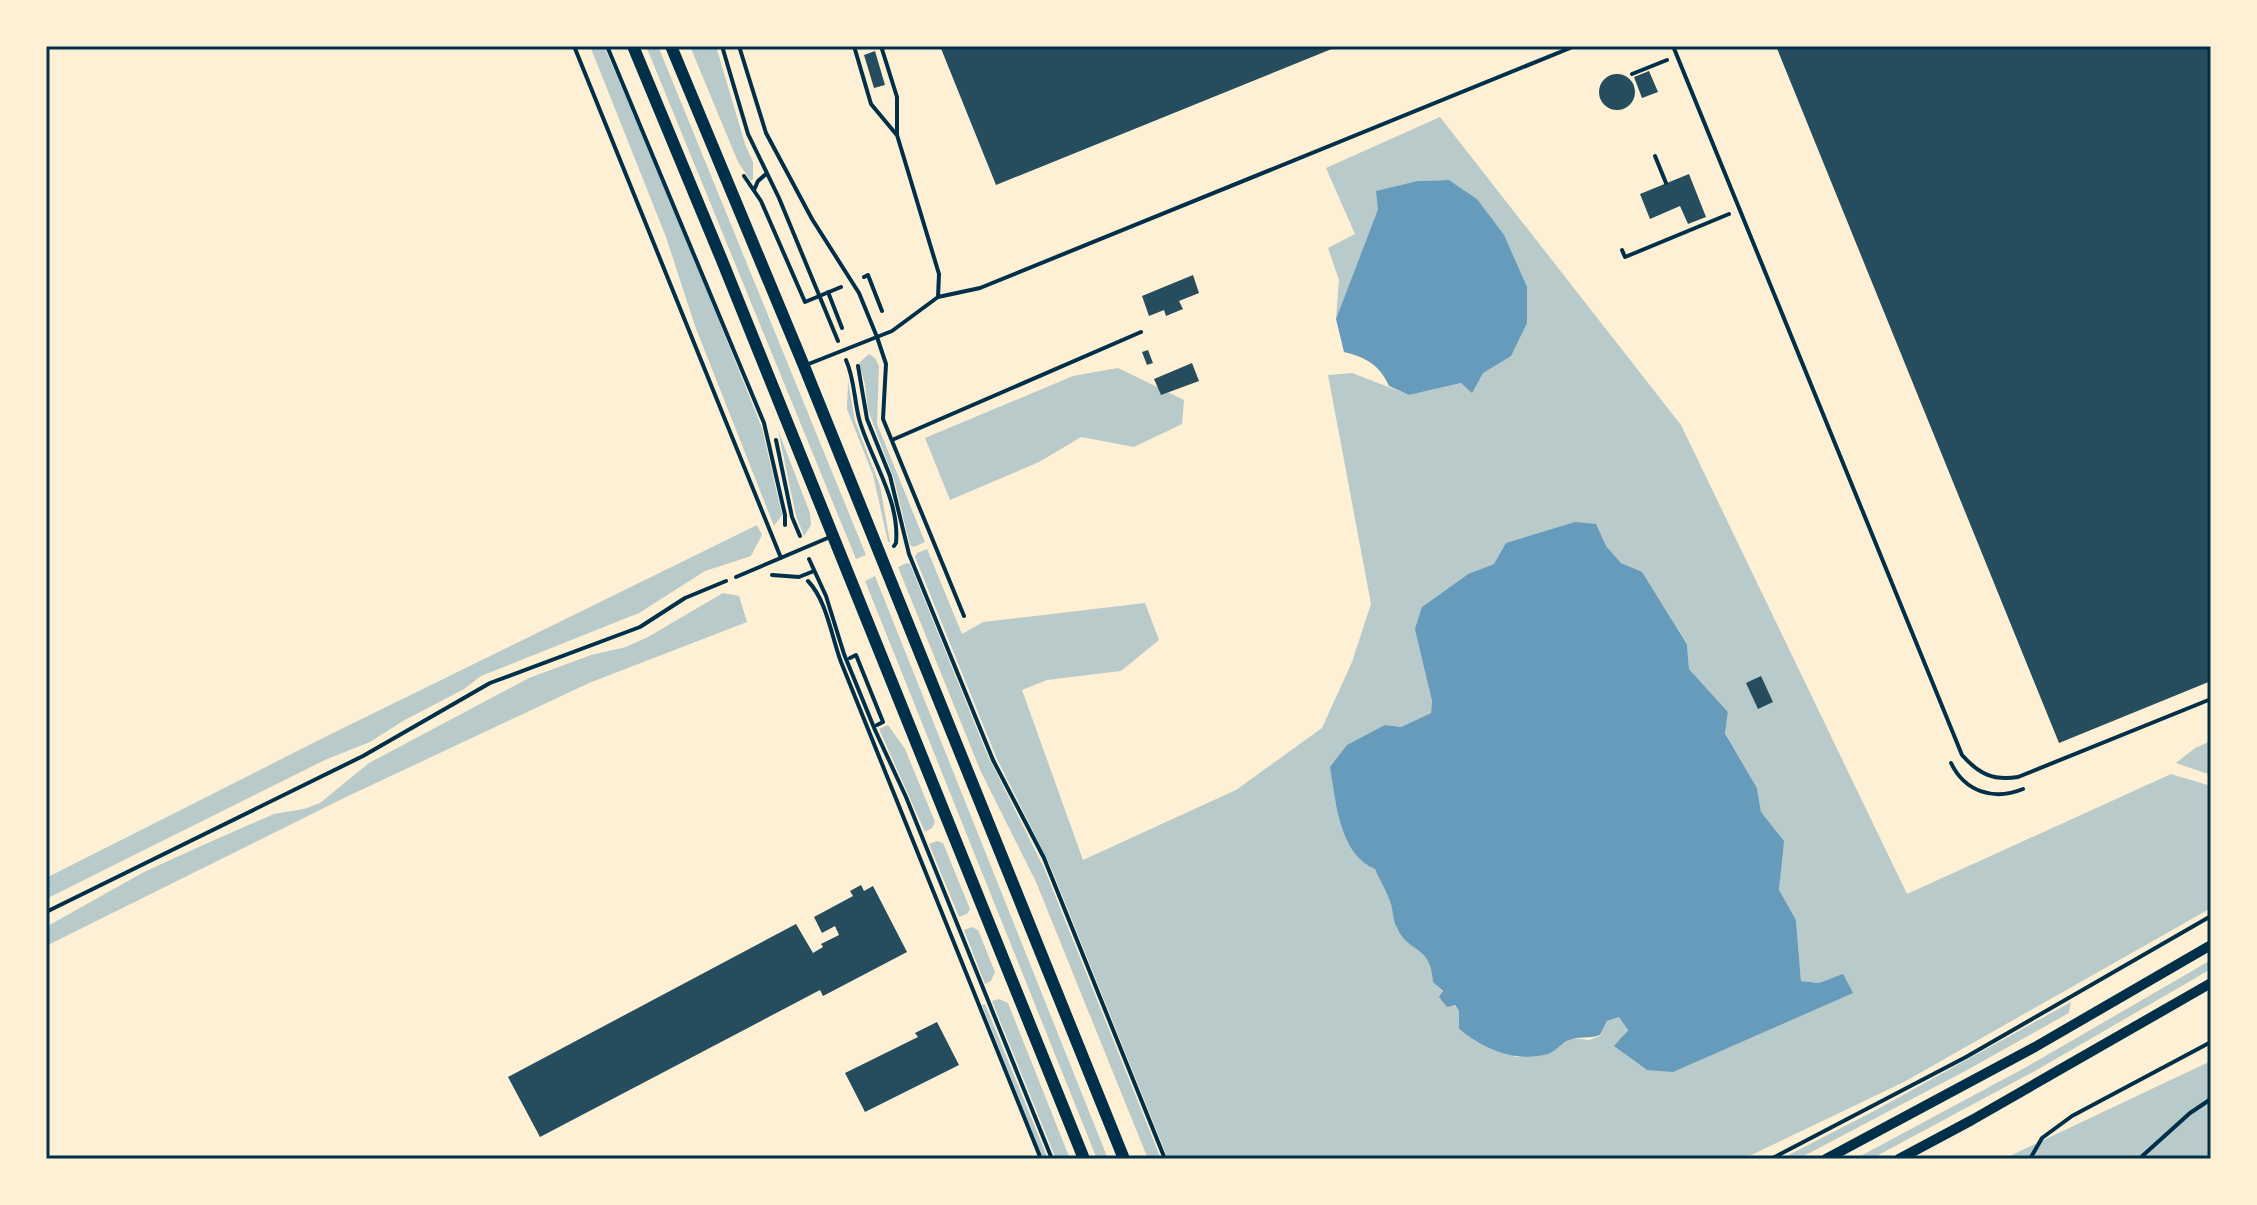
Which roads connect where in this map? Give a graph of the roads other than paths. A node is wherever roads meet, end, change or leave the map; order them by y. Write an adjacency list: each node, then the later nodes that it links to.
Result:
1 (574, 46): 16 (lane)
2 (633, 46): 15 (main road)
3 (671, 46): 13 (main road)
4 (739, 46): 12 (lane)
5 (854, 46): 9 (lane)
6 (881, 46): 9 (lane)
7 (1575, 46): 10 (lane)
8 (1673, 46): 19 (lane)
9 (897, 135): 10 (lane)
10 (938, 297): 12 (lane)
11 (1141, 332): 14 (lane)
12 (877, 337): 13 (lane); 14 (lane)
13 (804, 366): 25 (main road)
14 (892, 440): 18 (lane)
15 (833, 536): 16 (lane); 24 (main road)
16 (781, 558): 17 (lane)
17 (736, 577)
18 (964, 616)
19 (2211, 699)
20 (2211, 945): 26 (street)
21 (2211, 983): 27 (street)
22 (2211, 1042): 28 (lane)
23 (2211, 1099): 29 (lane)
24 (1084, 1159)
25 (1124, 1159)
26 (1826, 1159)
27 (1899, 1159)
28 (2030, 1159)
29 (2139, 1159)

